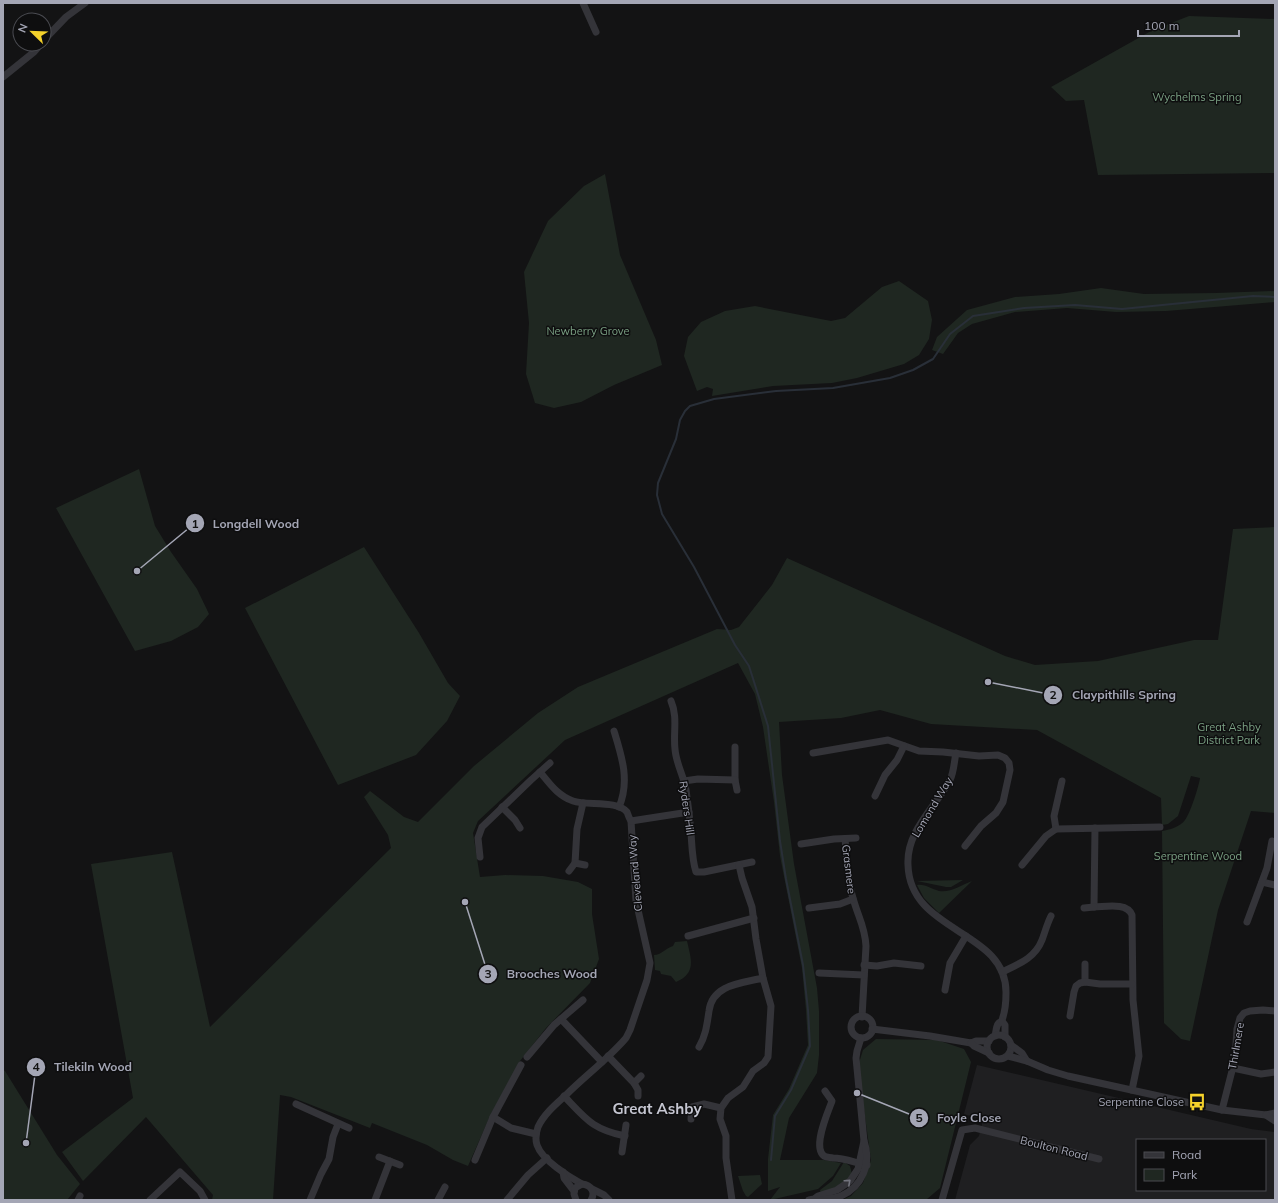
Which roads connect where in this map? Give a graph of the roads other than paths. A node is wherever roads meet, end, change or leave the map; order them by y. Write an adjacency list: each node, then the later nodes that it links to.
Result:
1 (85, 3): 3 (street)
2 (583, 3): 4 (street)
3 (52, 32)
4 (596, 32)
5 (34, 52): 6 (street)
6 (3, 76)
7 (671, 701): 17 (street, Ryders Hill)
8 (614, 731): 22 (street)
9 (904, 746): 11 (street); 12 (street); 19 (street)
10 (735, 747): 15 (street)
11 (813, 753)
12 (956, 754): 33 (street); 51 (street, Lomond Way)
13 (550, 763): 14 (street)
14 (540, 772): 20 (street); 21 (street)
15 (735, 780): 17 (street); 18 (street)
16 (1062, 781): 28 (street)
17 (684, 782): 23 (street, Ryders Hill)
18 (737, 790)
19 (875, 796)
20 (583, 803): 22 (street); 36 (street)
21 (502, 807): 26 (street); 34 (street)
22 (620, 807): 24 (street, Cleveland Way)
23 (689, 812): 24 (street, Cleveland Way); 38 (street, Ryders Hill)
24 (630, 821): 76 (street, Cleveland Way)
25 (1160, 827): 27 (street)
26 (520, 828)
27 (1095, 828): 28 (street); 44 (street)
28 (1056, 829): 39 (street)
29 (845, 838): 30 (street, Grasmere); 32 (street, Grasmere); 43 (street, Grasmere)
30 (856, 838)
31 (1272, 841): 41 (street)
32 (801, 844)
33 (966, 846)
34 (480, 857)
35 (752, 862): 38 (street, Ryders Hill)
36 (575, 863): 37 (street); 40 (street)
37 (585, 865)
38 (739, 865): 48 (street)
39 (1022, 865)
40 (569, 871)
41 (1262, 882): 42 (street); 49 (street)
42 (1275, 885)
43 (853, 899): 45 (street, Grasmere); 53 (street, Grasmere)
44 (1094, 907): 46 (street); 60 (street)
45 (810, 908)
46 (1084, 908)
47 (1051, 916): 55 (street)
48 (754, 918): 50 (street); 58 (street)
49 (1247, 922)
50 (688, 936)
51 (966, 936): 55 (street, Lomond Way); 61 (street)
52 (1085, 964): 59 (street)
53 (864, 965): 54 (street); 57 (street, Grasmere)
54 (921, 966)
55 (1002, 972): 67 (street, Lomond Way)
56 (819, 973): 57 (street)
57 (864, 975): 64 (street, Grasmere)
58 (763, 978): 74 (street); 91 (street)
59 (1085, 982): 60 (street); 65 (street)
60 (1132, 984): 86 (street)
61 (945, 990)
62 (583, 1000): 66 (street)
63 (1275, 1011): 82 (street, Thirlmere)
64 (862, 1016): 68 (street); 69 (street)
65 (1070, 1016)
66 (561, 1019): 78 (street); 80 (street)
67 (1002, 1020): 70 (street, Lomond Way); 71 (street, Lomond Way)
68 (872, 1029): 69 (street); 72 (street)
69 (858, 1037): 109 (street)
70 (1005, 1037): 71 (street); 73 (street)
71 (992, 1038): 72 (street); 75 (street)
72 (971, 1043): 75 (street)
73 (1011, 1045): 77 (street); 79 (street)
74 (700, 1047)
75 (989, 1053): 77 (street)
76 (608, 1056): 80 (street, Cleveland Way); 85 (street)
77 (1008, 1056): 79 (street)
78 (527, 1057)
79 (1027, 1061): 86 (street)
80 (602, 1062): 88 (street, Cleveland Way)
81 (521, 1065): 95 (street)
82 (1233, 1068): 83 (street); 92 (street, Thirlmere)
83 (1275, 1072)
84 (641, 1076): 85 (street)
85 (634, 1083): 89 (street)
86 (1132, 1090): 92 (street)
87 (825, 1091): 109 (street)
88 (564, 1096): 101 (street, Cleveland Way); 102 (street)
89 (638, 1096)
90 (296, 1104): 98 (street)
91 (721, 1108): 96 (street); 125 (street)
92 (1222, 1110): 94 (street)
93 (1275, 1113): 94 (street)
94 (1266, 1115): 97 (street)
95 (493, 1117): 101 (street); 107 (street)
96 (692, 1119)
97 (1275, 1121)
98 (338, 1124): 100 (street); 118 (street)
99 (626, 1125): 102 (street)
100 (349, 1128)
101 (536, 1134): 105 (street)
102 (625, 1136): 103 (street)
103 (622, 1152)
104 (379, 1157): 108 (street)
105 (547, 1158): 111 (street); 121 (street)
106 (1100, 1159): 128 (street, Boulton Road)
107 (475, 1160)
108 (390, 1161): 110 (street); 119 (street)
109 (863, 1164): 126 (street, one-way to 109); 127 (street)
110 (400, 1165)
111 (563, 1172): 112 (street); 115 (street)
112 (582, 1184): 114 (street); 115 (street)
113 (446, 1187): 120 (street)
114 (592, 1189): 123 (street); 124 (street)
115 (574, 1192): 122 (street)
116 (150, 1200): 117 (street)
117 (205, 1200)
118 (310, 1200)
119 (375, 1200)
120 (438, 1200)
121 (507, 1200)
122 (576, 1200)
123 (591, 1200)
124 (609, 1200)
125 (732, 1200)
126 (813, 1200)
127 (822, 1200)
128 (942, 1200)

